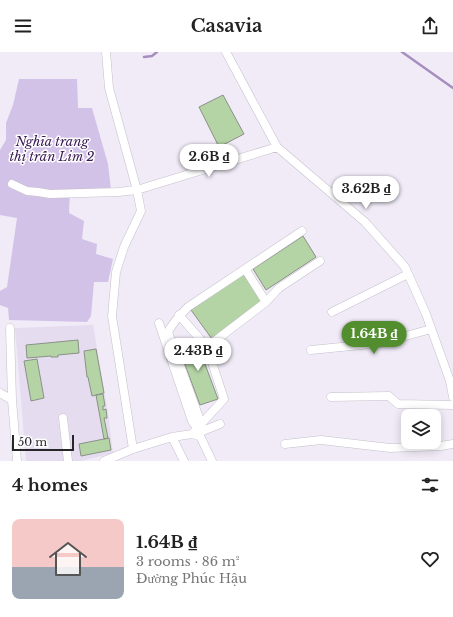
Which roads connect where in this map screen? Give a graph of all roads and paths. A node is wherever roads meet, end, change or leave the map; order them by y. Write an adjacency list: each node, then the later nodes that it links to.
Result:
1 (106, 52): 5 (street)
2 (226, 52): 3 (street)
3 (277, 148): 5 (street); 9 (street)
4 (12, 184): 5 (street)
5 (137, 190): 29 (street)
6 (302, 231): 8 (street)
7 (320, 261): 10 (street)
8 (245, 269): 10 (street); 12 (street)
9 (408, 274): 11 (street); 15 (street)
10 (266, 302): 16 (street)
11 (332, 312)
12 (179, 315): 16 (street); 25 (street)
13 (159, 323): 25 (street)
14 (10, 328): 21 (street)
15 (432, 329): 17 (street); 20 (street)
16 (207, 347): 25 (street)
17 (311, 350)
18 (0, 392): 21 (street)
19 (331, 397): 22 (street)
20 (453, 397)
21 (12, 400): 30 (street)
22 (453, 405)
23 (63, 418): 31 (street)
24 (220, 424): 25 (street)
25 (197, 429): 26 (street); 34 (street)
26 (172, 437): 29 (street); 33 (street)
27 (285, 444): 28 (street)
28 (453, 444)
29 (133, 449): 32 (street)
30 (17, 461)
31 (68, 461)
32 (104, 461)
33 (184, 461)
34 (212, 461)

